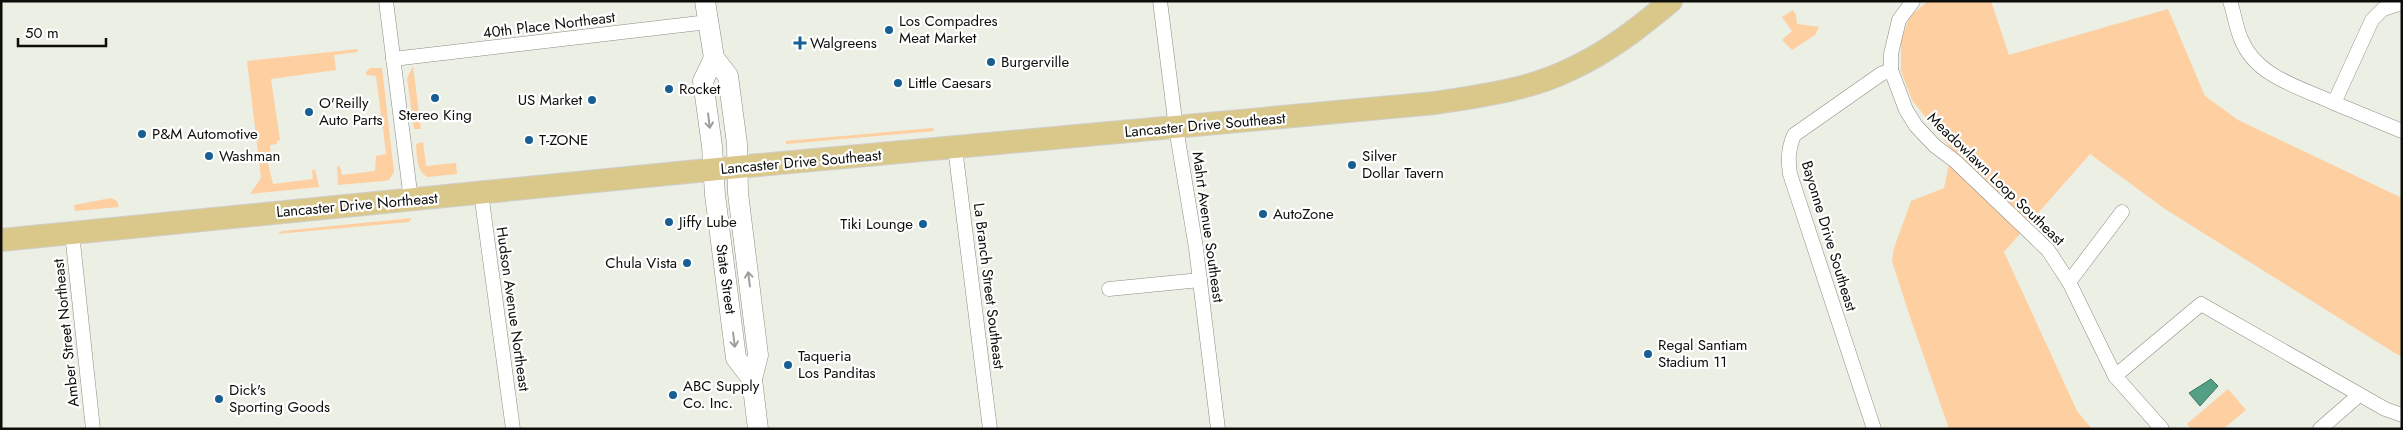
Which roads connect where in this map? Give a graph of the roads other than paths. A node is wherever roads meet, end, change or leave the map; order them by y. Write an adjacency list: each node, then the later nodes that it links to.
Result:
1 (386, 1): 10 (street)
2 (704, 1): 8 (main road, State Street)
3 (1160, 1): 13 (street, Mahrt Avenue Southeast)
4 (1914, 1): 11 (street)
5 (2230, 1): 12 (street)
6 (2402, 3): 12 (street)
7 (1665, 4): 13 (main road, Lancaster Drive Southeast)
8 (708, 22): 9 (main road, State Street); 10 (street, 40th Place Northeast)
9 (714, 58): 16 (main road, State Street); 17 (main road, State Street, one-way to 17)
10 (393, 59): 19 (street)
11 (1891, 70): 24 (street, Meadowlawn Loop Southeast); 35 (street, Bayonne Drive Southeast)
12 (2334, 103): 14 (street)
13 (1176, 128): 15 (main road, Lancaster Drive Southeast); 23 (street, Mahrt Avenue Southeast)
14 (2402, 131)
15 (955, 148): 16 (main road, Lancaster Drive Southeast); 33 (street, La Branch Street Southeast)
16 (738, 167): 17 (main road, Lancaster Drive Southeast); 27 (main road, State Street, one-way to 16)
17 (713, 170): 18 (main road, Lancaster Drive Northeast); 27 (main road, State Street, one-way to 27)
18 (481, 194): 19 (main road, Lancaster Drive Northeast); 31 (street, Hudson Avenue Northeast)
19 (411, 200): 21 (main road, Lancaster Drive Northeast)
20 (2122, 212): 24 (street)
21 (72, 233): 22 (main road, Lancaster Drive Northeast); 30 (street, Amber Street Northeast)
22 (1, 240)
23 (1200, 280): 25 (street); 34 (street, Mahrt Avenue Southeast)
24 (2069, 282): 26 (street, Meadowlawn Loop Southeast)
25 (1109, 289)
26 (2115, 376): 28 (street); 36 (street, Meadowlawn Loop Southeast)
27 (752, 379): 32 (main road, State Street)
28 (2359, 395): 29 (street); 37 (street)
29 (2402, 415)
30 (92, 429)
31 (513, 429)
32 (758, 429)
33 (990, 429)
34 (1218, 429)
35 (1874, 429)
36 (2162, 429)
37 (2320, 429)

